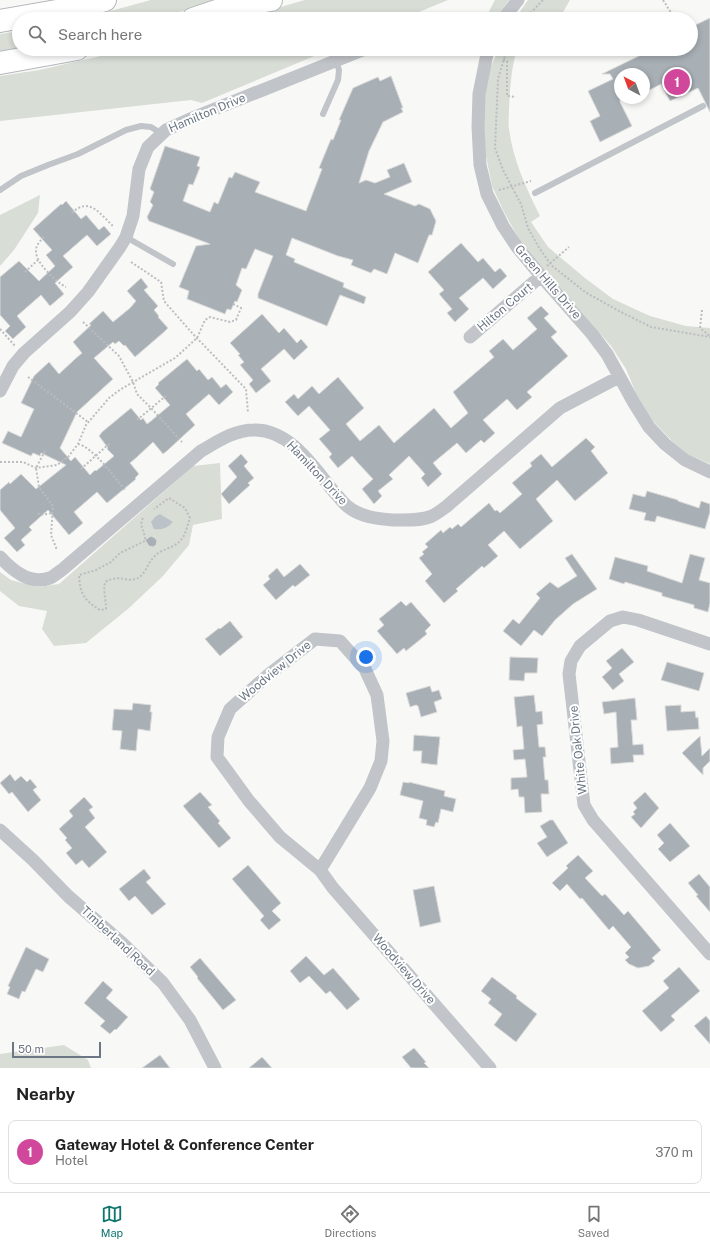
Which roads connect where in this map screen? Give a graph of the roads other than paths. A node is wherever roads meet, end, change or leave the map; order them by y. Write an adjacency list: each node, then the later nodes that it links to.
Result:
1 (95, 0): 6 (highway)
2 (105, 0): 6 (highway)
3 (271, 0): 5 (highway)
4 (518, 0): 9 (street)
5 (241, 3): 8 (highway)
6 (74, 8): 7 (highway)
7 (51, 12)
8 (214, 12)
9 (509, 12)
10 (12, 19): 11 (highway)
11 (0, 21)
12 (38, 56): 16 (highway)
13 (347, 56): 15 (street, Hamilton Drive)
14 (487, 56): 24 (street, Green Hills Drive)
15 (336, 60): 18 (lane); 19 (street, Hamilton Drive)
16 (0, 63)
17 (703, 106): 21 (lane)
18 (323, 114)
19 (162, 134): 20 (lane); 22 (street, Hamilton Drive)
20 (0, 190)
21 (535, 193)
22 (126, 237): 23 (lane); 27 (street, Hamilton Drive)
23 (173, 264)
24 (540, 275): 25 (street, Hilton Court); 26 (street, Green Hills Drive)
25 (470, 337)
26 (619, 377): 28 (street, Green Hills Drive); 29 (street, Hamilton Drive)
27 (0, 391)
28 (710, 472)
29 (0, 557)
30 (710, 644): 33 (street, White Oak Drive)
31 (0, 830): 34 (street, Timberland Road)
32 (320, 870): 32 (street, Woodview Drive); 35 (street, Woodview Drive)
33 (709, 951)
34 (215, 1068)
35 (490, 1068)

